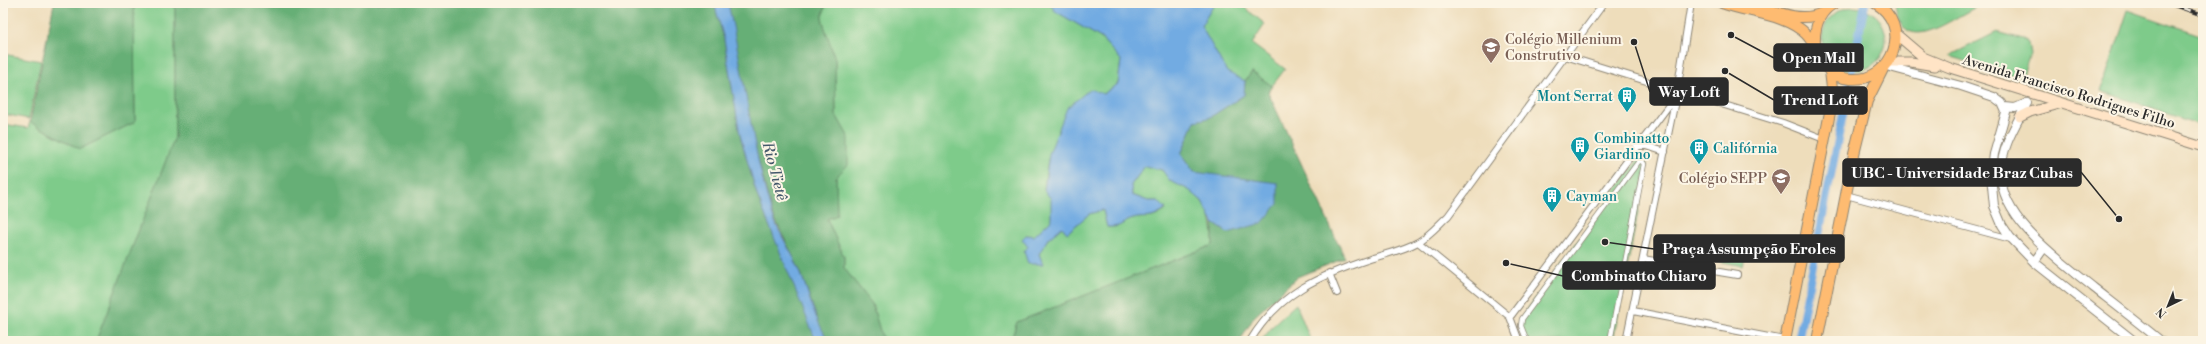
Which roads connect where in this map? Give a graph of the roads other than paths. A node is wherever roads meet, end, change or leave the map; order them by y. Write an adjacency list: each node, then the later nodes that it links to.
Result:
1 (1604, 3): 11 (street)
2 (1691, 3): 15 (street)
3 (1722, 3): 10 (main road)
4 (1751, 3): 8 (main road)
5 (1835, 3): 8 (main road)
6 (1875, 3): 9 (main road, Avenida Francisco Rodrigues Filho)
7 (1888, 3): 9 (main road)
8 (1822, 13): 10 (main road)
9 (1895, 31): 12 (main road); 13 (main road, Avenida Francisco Rodrigues Filho)
10 (1815, 46): 14 (main road)
11 (1565, 56): 15 (street); 27 (street)
12 (1886, 66): 13 (main road, Avenida Francisco Rodrigues Filho); 14 (main road, Avenida Francisco Rodrigues Filho); 19 (street); 25 (main road)
13 (1950, 68): 16 (main road, Avenida Francisco Rodrigues Filho)
14 (1830, 71): 21 (main road)
15 (1676, 93): 21 (street); 22 (street); 24 (street)
16 (2031, 93): 17 (street); 18 (main road, Avenida Francisco Rodrigues Filho)
17 (2026, 103): 19 (street); 20 (street)
18 (2062, 103): 20 (main road); 23 (main road, Avenida Francisco Rodrigues Filho)
19 (2005, 107): 26 (street)
20 (2020, 117): 28 (street)
21 (1824, 139): 36 (main road)
22 (1636, 146): 24 (street); 35 (street)
23 (2203, 147)
24 (1665, 152): 29 (street)
25 (1846, 195): 26 (street); 42 (main road)
26 (2011, 239): 30 (street)
27 (1418, 242): 31 (street); 35 (street)
28 (2042, 246): 30 (street); 44 (street)
29 (1643, 259): 32 (street); 34 (street)
30 (2031, 259): 43 (street)
31 (1329, 273): 33 (street); 37 (street)
32 (1737, 275)
33 (1337, 293)
34 (1633, 311): 36 (street); 41 (street)
35 (1510, 318): 38 (street)
36 (1785, 340)
37 (1250, 341)
38 (1519, 341)
39 (1527, 341): 40 (street)
40 (1610, 341)
41 (1626, 341)
42 (1817, 341)
43 (2134, 341)
44 (2161, 341)

